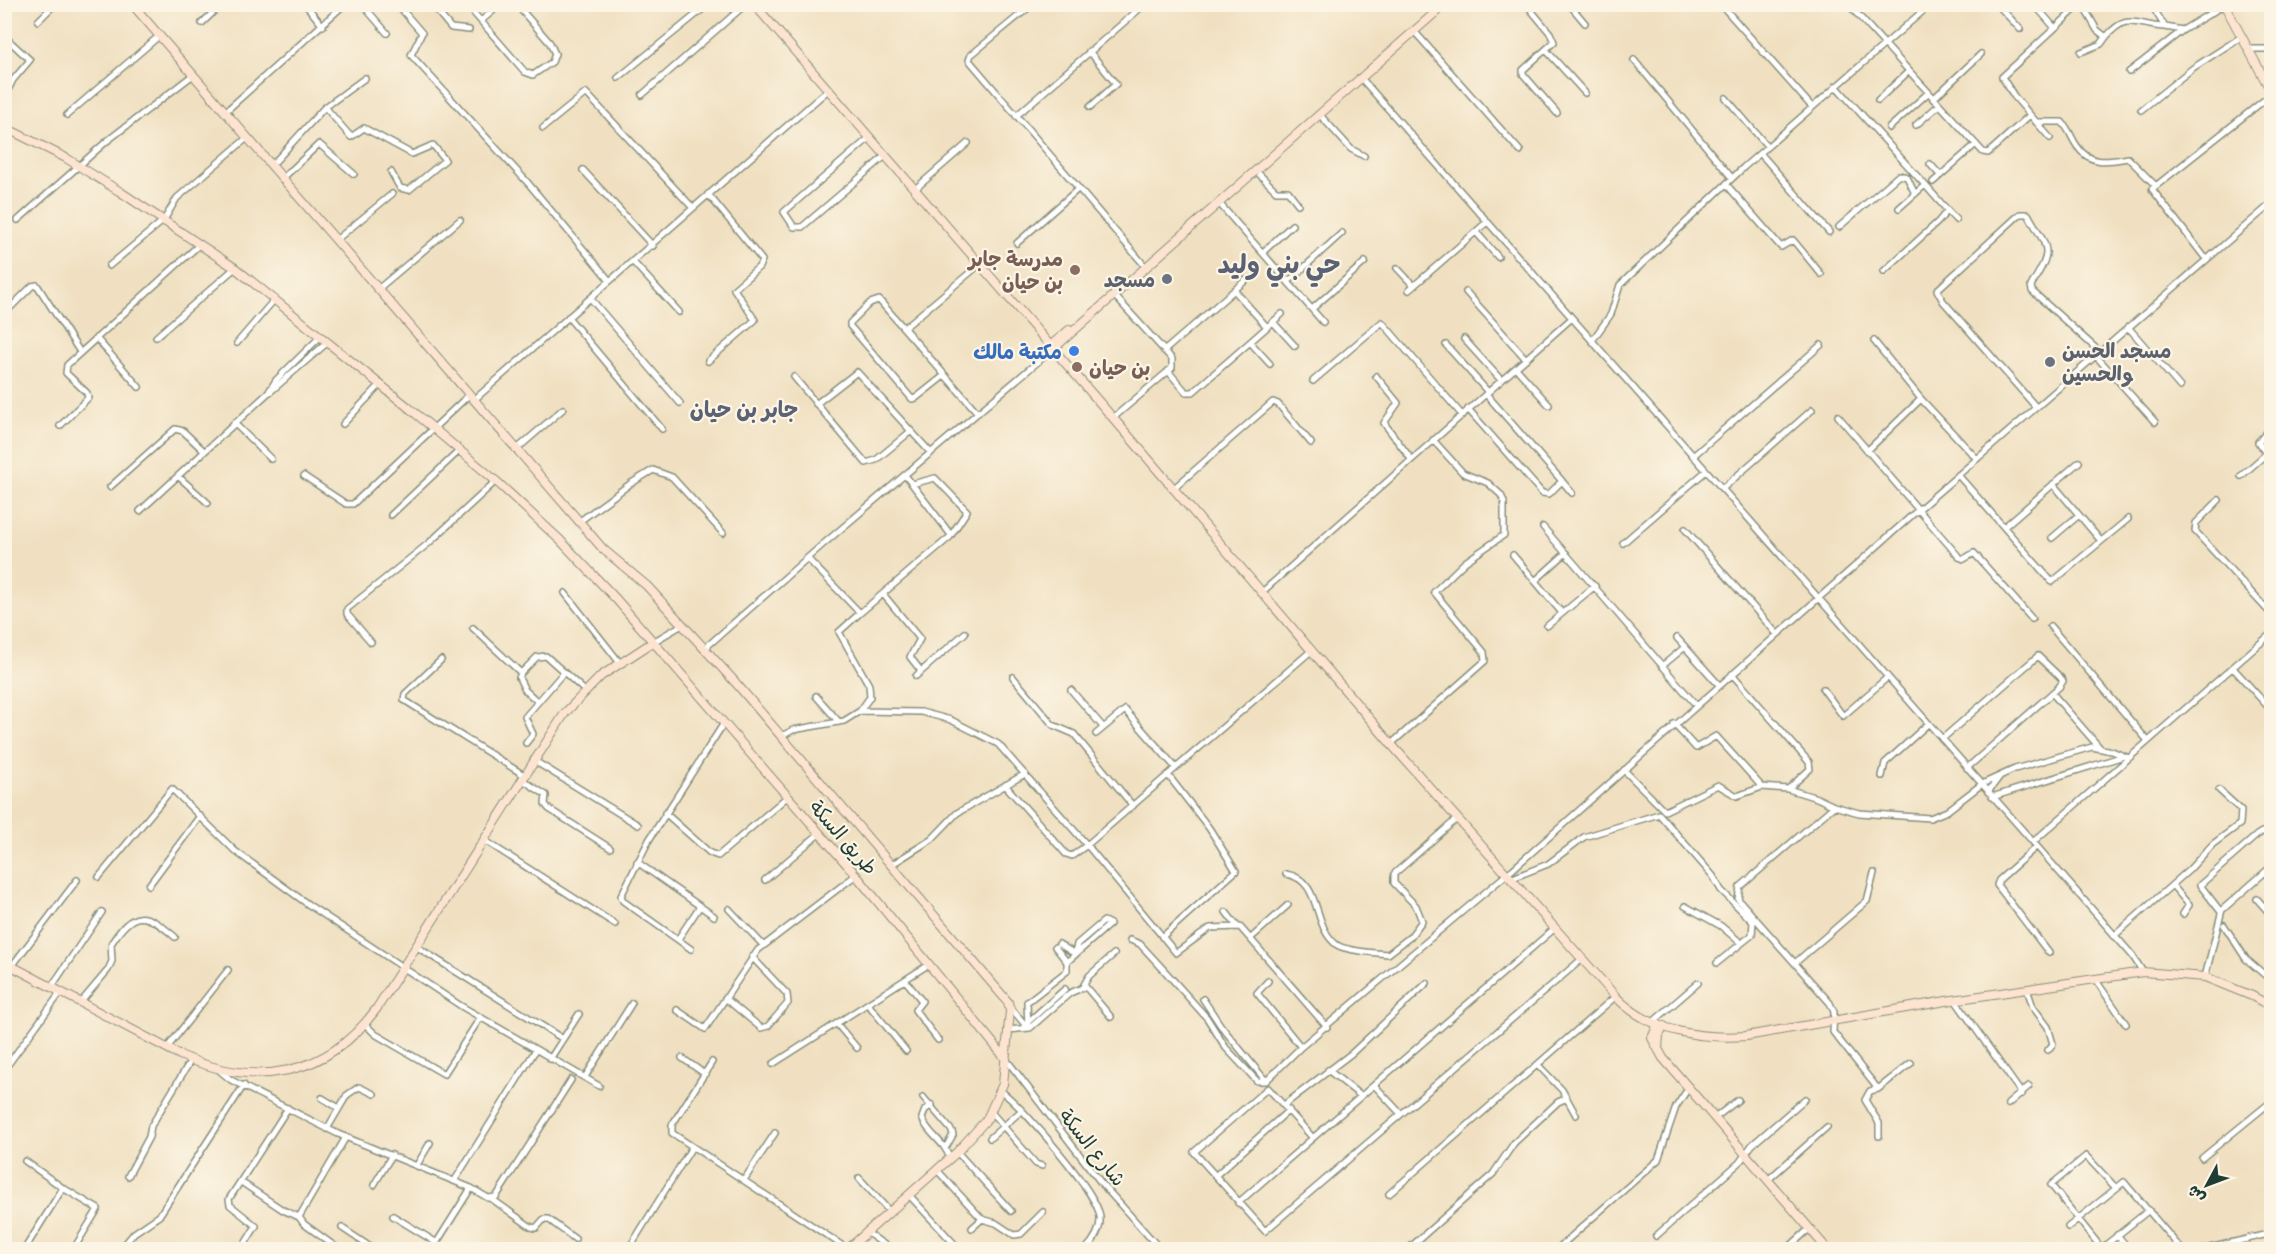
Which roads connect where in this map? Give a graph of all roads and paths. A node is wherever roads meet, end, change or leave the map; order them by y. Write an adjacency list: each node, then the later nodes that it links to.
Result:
1 (55, 4): 28 (street)
2 (132, 4): 41 (main road)
3 (222, 4): 31 (street)
4 (305, 4): 32 (street)
5 (345, 4): 32 (street)
6 (362, 4): 39 (street)
7 (397, 4): 147 (street)
8 (431, 4): 36 (street)
9 (466, 4): 29 (street)
10 (501, 4): 29 (street)
11 (516, 4): 29 (street)
12 (709, 4): 57 (street)
13 (746, 4): 64 (street)
14 (754, 4): 60 (main road)
15 (1033, 4): 79 (street)
16 (1145, 4): 49 (street)
17 (1445, 4): 38 (main road)
18 (1526, 4): 48 (street)
19 (1569, 4): 30 (street)
20 (1848, 4): 45 (street)
21 (1931, 4): 45 (street)
22 (1997, 4): 35 (street)
23 (2034, 4): 33 (street)
24 (2081, 4): 33 (street); 42 (street)
25 (2151, 4): 34 (street)
26 (2224, 4): 37 (street); 43 (main road)
27 (1725, 9): 72 (street)
28 (38, 21)
29 (481, 21)
30 (1585, 22)
31 (202, 23)
32 (323, 26): 74 (street)
33 (2054, 27): 78 (street)
34 (2164, 27): 37 (street); 42 (street); 44 (street)
35 (2020, 28)
36 (469, 30)
37 (2183, 30): 44 (street)
38 (1414, 31): 58 (main road); 91 (street)
39 (387, 33)
40 (4, 36): 65 (street)
41 (159, 36): 55 (main road); 77 (street)
42 (2106, 37): 50 (street)
43 (2241, 37): 46 (main road); 73 (street)
44 (2170, 40): 54 (street)
45 (1884, 45): 53 (street); 59 (street)
46 (2248, 49): 47 (street); 63 (main road)
47 (2271, 49)
48 (1546, 50): 61 (street); 75 (street)
49 (1089, 51): 71 (street); 79 (street)
50 (2081, 52)
51 (1982, 54): 67 (street)
52 (1634, 60): 103 (street)
53 (1908, 72): 62 (street); 68 (street)
54 (2129, 72)
55 (193, 75): 74 (main road); 97 (street)
56 (365, 78): 70 (street)
57 (618, 78)
58 (1361, 78): 76 (main road); 124 (street)
59 (1836, 86): 72 (street); 107 (street)
60 (828, 90): 87 (main road); 112 (street)
61 (1585, 93)
62 (1928, 93): 67 (street); 84 (street)
63 (2271, 93): 108 (street)
64 (642, 95)
65 (4, 98)
66 (1726, 98): 90 (street)
67 (1933, 99): 69 (street)
68 (1878, 100)
69 (1939, 105): 81 (street); 89 (street)
70 (325, 107): 96 (street); 100 (street)
71 (1090, 107)
72 (1812, 107): 90 (street)
73 (2141, 110)
74 (225, 112): 85 (main road)
75 (1557, 113)
76 (1319, 114): 93 (street); 99 (main road)
77 (68, 115)
78 (2030, 115): 80 (street); 89 (street)
79 (1016, 116): 109 (street)
80 (2036, 122): 86 (street); 108 (street)
81 (1916, 125)
82 (4, 127): 97 (main road, طريق السكة)
83 (543, 128): 117 (street)
84 (1889, 128)
85 (247, 138): 96 (main road); 121 (street)
86 (2050, 138)
87 (868, 139): 94 (main road); 94 (street)
88 (968, 143): 110 (street)
89 (1976, 144): 102 (street)
90 (1767, 146): 92 (street)
91 (1520, 151)
92 (1760, 153): 103 (street); 128 (street)
93 (1364, 156)
94 (884, 157): 110 (main road)
95 (1930, 164): 102 (street)
96 (271, 166): 104 (main road)
97 (80, 167): 120 (street); 121 (main road, طريق السكة)
98 (583, 170): 133 (street)
99 (1255, 170): 114 (main road); 116 (street)
100 (391, 172)
101 (354, 174): 104 (street)
102 (1940, 175): 105 (street)
103 (1732, 178): 106 (street)
104 (282, 179): 130 (main road)
105 (1933, 182)
106 (1726, 184): 145 (street); 171 (street)
107 (1925, 185): 113 (street); 119 (street)
108 (2155, 185): 136 (street)
109 (1078, 189): 131 (street); 141 (street)
110 (914, 190): 139 (main road)
111 (392, 194): 130 (street)
112 (708, 194): 117 (street); 185 (street)
113 (1915, 194): 118 (street); 126 (street)
114 (1218, 202): 134 (street); 141 (main road)
115 (2271, 203): 136 (street)
116 (1298, 204)
117 (693, 208): 133 (street)
118 (1899, 208)
119 (1947, 211): 123 (street); 144 (street)
120 (18, 220)
121 (164, 220): 132 (main road, طريق السكة); 140 (street)
122 (460, 220): 149 (street)
123 (1956, 220)
124 (1487, 222): 127 (street); 160 (street)
125 (1292, 225): 134 (street)
126 (1839, 227)
127 (1476, 232): 135 (street); 143 (street)
128 (1829, 232)
129 (1342, 233): 148 (street)
130 (336, 240): 149 (main road)
131 (1017, 243)
132 (200, 244): 142 (main road, طريق السكة); 168 (street)
133 (653, 246): 137 (street)
134 (1263, 252): 148 (street)
135 (1498, 257)
136 (2206, 259): 164 (street)
137 (633, 262): 147 (street); 156 (street)
138 (1365, 262): 155 (street)
139 (979, 265): 165 (street); 179 (main road)
140 (109, 266)
141 (1145, 266): 152 (main road)
142 (235, 268): 154 (main road, طريق السكة); 167 (street)
143 (1398, 268)
144 (1884, 270)
145 (1821, 274)
146 (1246, 280): 150 (street)
147 (610, 281): 153 (street)
148 (1289, 281): 155 (street)
149 (378, 289): 199 (main road)
150 (1234, 290): 163 (street); 180 (street)
151 (1466, 292): 184 (street)
152 (1113, 294): 169 (main road); 180 (street)
153 (591, 298): 159 (street); 201 (street)
154 (274, 300): 166 (main road, طريق السكة); 175 (street)
155 (1312, 309): 162 (street)
156 (679, 312)
157 (4, 314): 181 (street)
158 (1282, 314): 161 (street)
159 (568, 317): 199 (street); 218 (street)
160 (1572, 318): 171 (street); 184 (street)
161 (1273, 322): 163 (street); 178 (street)
162 (1323, 322)
163 (1268, 327): 174 (street)
164 (2128, 327): 182 (street); 196 (street)
165 (904, 328): 189 (street); 189 (street)
166 (321, 336): 173 (main road, طريق السكة); 197 (street)
167 (156, 337)
168 (96, 338): 181 (street); 195 (street)
169 (1062, 338): 179 (main road); 179 (main road); 183 (main road)
170 (1464, 339): 192 (street)
171 (1592, 341): 228 (street)
172 (1874, 341): 200 (street)
173 (328, 342): 194 (main road, طريق السكة); 197 (street)
174 (1250, 342): 186 (street); 188 (street)
175 (237, 343)
176 (1446, 345): 198 (street)
177 (1821, 345): 228 (street)
178 (1295, 346)
179 (1049, 347): 183 (main road); 208 (street)
180 (1164, 351): 188 (street)
181 (80, 352): 215 (street)
182 (2098, 354): 204 (street); 204 (street); 212 (street)
183 (1061, 358): 211 (main road)
184 (1526, 359): 187 (street)
185 (708, 361)
186 (1270, 364)
187 (1516, 368): 192 (street); 203 (street)
188 (1168, 371): 211 (street)
189 (945, 375): 208 (street)
190 (1376, 376): 230 (street)
191 (794, 377): 202 (street)
192 (1501, 380): 198 (street)
193 (1313, 381): 209 (street)
194 (381, 384): 214 (street); 216 (main road, طريق السكة)
195 (139, 387)
196 (2180, 387)
197 (268, 393): 213 (street)
198 (1487, 393): 206 (street); 241 (street)
199 (473, 396): 216 (street); 222 (main road)
200 (1921, 399): 225 (street); 231 (street)
201 (680, 403)
202 (816, 404): 219 (street); 219 (street)
203 (1549, 405)
204 (2036, 407): 231 (street)
205 (563, 409): 222 (street)
206 (1468, 409): 209 (street); 241 (street)
207 (1812, 410): 246 (street)
208 (978, 413): 226 (street)
209 (1462, 415): 220 (street)
210 (1838, 416): 225 (street)
211 (1113, 418): 245 (main road)
212 (2155, 422)
213 (234, 423): 223 (street); 229 (street)
214 (344, 424)
215 (60, 426)
216 (432, 427): 224 (main road, طريق السكة); 237 (street)
217 (2271, 427): 227 (street)
218 (662, 429)
219 (911, 431): 226 (street)
220 (1433, 440): 230 (street); 321 (street)
221 (1311, 443): 245 (street)
222 (517, 448): 255 (main road)
223 (204, 451): 239 (street); 244 (street)
224 (459, 451): 240 (main road, طريق السكة); 252 (street)
225 (1867, 451): 250 (street)
226 (931, 453): 235 (street)
227 (2265, 455): 233 (street); 238 (street)
228 (1694, 456): 234 (street)
229 (271, 459)
230 (1411, 459): 271 (street)
231 (1977, 459): 236 (street)
232 (2079, 462): 243 (street)
233 (2271, 462)
234 (1706, 471): 246 (street); 263 (street)
235 (905, 474): 242 (street); 266 (street)
236 (1958, 475): 250 (street); 257 (street)
237 (304, 476)
238 (2241, 476)
239 (179, 477): 249 (street); 251 (street)
240 (496, 481): 285 (street); 286 (main road, طريق السكة)
241 (1562, 481): 247 (street)
242 (912, 484): 260 (street); 260 (street)
243 (2053, 484): 253 (street); 257 (street)
244 (110, 487)
245 (1173, 489): 271 (main road)
246 (1722, 489): 272 (street)
247 (1572, 493)
248 (2219, 500): 275 (street)
249 (208, 503)
250 (1918, 510): 272 (street); 276 (street)
251 (140, 511)
252 (391, 515)
253 (2079, 515): 261 (street); 262 (street)
254 (2128, 519): 262 (street)
255 (580, 521): 259 (street); 277 (main road)
256 (1543, 527): 264 (street)
257 (2004, 527): 262 (street)
258 (1685, 529): 283 (street)
259 (723, 533)
260 (951, 535): 270 (street)
261 (2052, 538)
262 (2101, 541)
263 (1623, 543)
264 (1566, 553): 267 (street); 268 (street)
265 (1513, 555): 267 (street)
266 (808, 559): 274 (street); 288 (street)
267 (1535, 581): 273 (street)
268 (1594, 586): 273 (street); 292 (street)
269 (565, 593): 291 (street)
270 (882, 594): 274 (street); 294 (street)
271 (1261, 594): 289 (main road)
272 (1818, 600): 283 (street); 300 (street)
273 (1562, 613): 278 (street)
274 (860, 614): 309 (street)
275 (2271, 615)
276 (2032, 619)
277 (682, 625): 286 (street); 288 (main road)
278 (1547, 626)
279 (2050, 626): 319 (street)
280 (473, 628): 295 (street)
281 (964, 633): 294 (street)
282 (2271, 633): 293 (street)
283 (1777, 634): 297 (street)
284 (1677, 638): 287 (street)
285 (371, 642)
286 (652, 642): 291 (main road); 312 (main road, طريق السكة)
287 (1685, 648): 292 (street); 301 (street)
288 (704, 649): 317 (main road)
289 (1311, 651): 321 (main road); 325 (street)
290 (441, 660): 332 (street)
291 (620, 663): 304 (main road)
292 (1662, 666): 308 (street)
293 (2233, 668): 310 (street); 319 (street)
294 (921, 671): 298 (street)
295 (521, 672): 296 (street); 307 (street)
296 (564, 672): 304 (street); 307 (street)
297 (1732, 674): 301 (street); 336 (street)
298 (916, 676)
299 (1013, 677): 340 (street)
300 (1888, 678): 302 (street); 314 (street)
301 (1719, 685): 308 (street)
302 (1823, 689)
303 (1071, 690): 315 (street)
304 (585, 691): 324 (main road)
305 (2052, 693): 318 (street); 322 (street); 326 (street)
306 (816, 696): 311 (street)
307 (538, 702): 320 (street)
308 (1696, 705): 313 (street)
309 (860, 711): 311 (street); 328 (street)
310 (2271, 711)
311 (839, 722): 317 (street)
312 (724, 723): 339 (main road, طريق السكة); 342 (street)
313 (1674, 724): 327 (street); 335 (street)
314 (1928, 724): 318 (street); 331 (street)
315 (1103, 727): 316 (street); 325 (street)
316 (1096, 734)
317 (782, 736): 353 (main road)
318 (1942, 739): 326 (street)
319 (2148, 741): 323 (street)
320 (526, 743)
321 (1391, 744): 344 (main road)
322 (2100, 748): 323 (street); 329 (street)
323 (2126, 757): 338 (street); 349 (street)
324 (533, 760): 332 (main road); 345 (street)
325 (1176, 768): 330 (street)
326 (1967, 768): 333 (street)
327 (1624, 770): 335 (street); 358 (street)
328 (1025, 774): 334 (street); 350 (street)
329 (2001, 775): 333 (street); 338 (street)
330 (1168, 776): 340 (street); 382 (street)
331 (1882, 776)
332 (522, 777): 348 (main road); 351 (street)
333 (1982, 784): 338 (street); 341 (street)
334 (1005, 785): 350 (street); 353 (street)
335 (1762, 787): 336 (street)
336 (1788, 789): 341 (street)
337 (2219, 790): 363 (street)
338 (1990, 795): 349 (street)
339 (787, 797): 342 (street); 346 (main road, طريق السكة)
340 (1133, 806): 350 (street)
341 (1834, 806): 398 (street)
342 (665, 813): 352 (street)
343 (200, 816): 359 (street); 362 (street); 401 (street)
344 (1458, 818): 356 (street); 358 (main road)
345 (638, 825)
346 (820, 833): 357 (main road, طريق السكة); 361 (street)
347 (2271, 833): 371 (street)
348 (484, 840): 375 (street); 389 (main road)
349 (2035, 844): 381 (street); 391 (street)
350 (1087, 845): 382 (street)
351 (610, 848)
352 (637, 862): 366 (street); 385 (street)
353 (891, 865): 423 (main road)
354 (2271, 866): 371 (street)
355 (1874, 873): 398 (street)
356 (1286, 874)
357 (856, 875): 388 (street); 400 (main road, طريق السكة)
358 (1508, 876): 379 (main road); 387 (street); 437 (street)
359 (99, 877)
360 (77, 880): 399 (street)
361 (765, 880)
362 (149, 885)
363 (2172, 885): 372 (street); 381 (street)
364 (2257, 899): 374 (street)
365 (1288, 905): 384 (street)
366 (700, 906): 373 (street); 385 (street)
367 (1685, 906): 387 (street)
368 (729, 909): 388 (street)
369 (102, 912): 412 (street)
370 (1226, 912): 376 (street)
371 (2221, 912): 404 (street)
372 (2183, 914)
373 (714, 916)
374 (2271, 916)
375 (615, 924)
376 (1238, 926): 382 (street); 384 (street)
377 (2224, 926): 408 (street)
378 (1096, 928): 380 (street); 380 (street); 392 (street)
379 (1555, 928): 395 (main road); 468 (street)
380 (1099, 935): 392 (street)
381 (2114, 936): 403 (street)
382 (1162, 937)
383 (175, 938): 420 (street)
384 (1251, 938): 437 (street)
385 (678, 939): 390 (street)
386 (1130, 940): 431 (street)
387 (1741, 944): 397 (street)
388 (762, 945): 394 (street)
389 (417, 947): 401 (main road); 441 (street)
390 (691, 949)
391 (2049, 953)
392 (1075, 954): 396 (street); 396 (street)
393 (1114, 954): 411 (street)
394 (752, 957): 417 (street); 417 (street)
395 (1582, 958): 416 (main road); 491 (street)
396 (1067, 962): 430 (street)
397 (1717, 963)
398 (1795, 963): 432 (street)
399 (8, 964): 412 (main road)
400 (928, 965): 406 (street); 454 (main road, طريق السكة)
401 (402, 969): 429 (street); 433 (main road)
402 (228, 970): 444 (street)
403 (2143, 972): 404 (main road); 405 (main road)
404 (2205, 977): 424 (main road)
405 (2095, 979): 414 (main road); 436 (street)
406 (905, 980): 422 (street); 442 (street)
407 (1268, 981): 443 (street)
408 (2271, 981)
409 (1427, 983): 461 (street)
410 (1698, 983): 435 (street)
411 (1084, 986): 428 (street); 438 (street)
412 (52, 987): 415 (main road)
413 (1065, 989): 430 (street)
414 (2027, 989): 419 (main road); 447 (street)
415 (61, 992): 420 (main road); 460 (street)
416 (1616, 996): 427 (main road); 459 (street)
417 (725, 998): 425 (street)
418 (1203, 999): 431 (street)
419 (1955, 1000): 432 (main road); 475 (street)
420 (81, 1002): 444 (main road)
421 (632, 1003): 464 (street)
422 (868, 1004): 434 (street); 448 (street)
423 (1009, 1005): 438 (street); 439 (main road)
424 (2271, 1007)
425 (677, 1010)
426 (579, 1014): 441 (street)
427 (1641, 1016): 435 (main road); 440 (main road)
428 (1111, 1017)
429 (480, 1018): 433 (street); 450 (street)
430 (1029, 1021): 438 (street)
431 (1213, 1021): 446 (street); 451 (street)
432 (1833, 1022): 435 (main road); 472 (street)
433 (365, 1024): 462 (main road)
434 (837, 1024): 445 (street); 458 (street)
435 (1658, 1024): 440 (main road); 449 (main road)
436 (2126, 1024)
437 (1327, 1027): 443 (street)
438 (1028, 1028): 439 (street)
439 (1007, 1030): 454 (main road)
440 (1652, 1038): 449 (main road)
441 (562, 1039): 453 (street)
442 (938, 1040)
443 (1301, 1047): 466 (street)
444 (166, 1048): 455 (main road)
445 (857, 1048)
446 (1238, 1048): 451 (street); 466 (street)
447 (2048, 1050)
448 (906, 1051)
449 (1658, 1051): 471 (main road)
450 (535, 1052): 453 (street); 518 (street)
451 (1232, 1052): 466 (street)
452 (682, 1058): 463 (street)
453 (550, 1059): 464 (street)
454 (1006, 1059): 473 (main road); 561 (street, شارع السكة)
455 (191, 1060): 462 (main road); 514 (street)
456 (712, 1062): 463 (street)
457 (1911, 1063): 472 (street)
458 (773, 1064)
459 (1538, 1065): 479 (street); 525 (street)
460 (4, 1070)
461 (1328, 1070): 476 (street); 485 (street)
462 (220, 1071): 467 (street)
463 (705, 1074): 503 (street)
464 (585, 1077): 469 (street)
465 (571, 1080): 527 (street)
466 (1266, 1081)
467 (244, 1085): 486 (street); 552 (street)
468 (1374, 1085): 476 (street); 491 (street)
469 (599, 1086)
470 (2029, 1086): 475 (street)
471 (1689, 1087): 493 (main road); 563 (street)
472 (1878, 1089): 498 (street)
473 (1000, 1091): 489 (street); 490 (main road)
474 (374, 1094): 487 (street)
475 (2022, 1094): 483 (street)
476 (1361, 1096): 501 (street)
477 (923, 1097): 484 (street)
478 (322, 1098): 487 (street)
479 (1567, 1098): 492 (street); 562 (street)
480 (1805, 1099): 506 (street)
481 (1738, 1100): 493 (street)
482 (2271, 1101): 508 (street)
483 (2008, 1104)
484 (932, 1105): 504 (street); 504 (street)
485 (1284, 1105): 488 (street); 515 (street)
486 (288, 1108): 496 (street); 520 (street)
487 (339, 1108): 496 (street)
488 (1289, 1110): 501 (street); 515 (street)
489 (1021, 1111): 494 (street); 560 (street)
490 (991, 1112): 494 (street); 505 (main road)
491 (1401, 1114): 528 (street)
492 (1576, 1116)
493 (1716, 1117): 506 (main road)
494 (1003, 1126): 500 (street); 512 (street)
495 (1827, 1127): 517 (street)
496 (327, 1129): 499 (street)
497 (775, 1134): 519 (street)
498 (1879, 1136)
499 (346, 1137): 507 (street); 534 (street)
500 (990, 1138)
501 (1313, 1138): 528 (street)
502 (430, 1143): 511 (street)
503 (692, 1147): 519 (street); 557 (street)
504 (946, 1148): 509 (street)
505 (957, 1152): 509 (main road); 530 (street)
506 (1747, 1153): 517 (main road); 544 (street)
507 (392, 1155): 511 (street); 521 (street)
508 (2202, 1158)
509 (950, 1159): 513 (main road)
510 (25, 1161): 522 (street)
511 (417, 1165): 518 (street)
512 (1042, 1166)
513 (937, 1170): 526 (main road); 535 (street)
514 (128, 1176)
515 (1215, 1176): 528 (street)
516 (859, 1178): 531 (street)
517 (1769, 1179): 540 (main road)
518 (455, 1180): 523 (street)
519 (744, 1180): 548 (street)
520 (241, 1182): 534 (street); 553 (street)
521 (374, 1185)
522 (63, 1188): 550 (street); 551 (street)
523 (471, 1188): 527 (street); 546 (street)
524 (2116, 1188): 529 (street); 536 (street); 536 (street)
525 (1389, 1194)
526 (909, 1195): 531 (main road); 559 (street)
527 (492, 1199): 545 (street)
528 (1238, 1203)
529 (2149, 1210): 543 (street); 567 (street)
530 (1011, 1211)
531 (890, 1212): 541 (main road)
532 (1043, 1212): 535 (street)
533 (393, 1216): 546 (street)
534 (299, 1217): 554 (street)
535 (982, 1219): 539 (street)
536 (2078, 1219): 537 (street); 549 (street)
537 (2068, 1227)
538 (342, 1228): 555 (street)
539 (972, 1228)
540 (1810, 1228): 547 (street); 565 (main road)
541 (866, 1232): 548 (main road); 558 (street)
542 (2271, 1233): 568 (street)
543 (2117, 1235): 549 (street); 566 (street)
544 (1656, 1236)
545 (575, 1239)
546 (437, 1243): 556 (street)
547 (1792, 1247): 564 (street)
548 (848, 1249)
549 (2103, 1249)
550 (24, 1250)
551 (73, 1250)
552 (120, 1250)
553 (242, 1250)
554 (340, 1250)
555 (375, 1250)
556 (432, 1250)
557 (628, 1250)
558 (892, 1250)
559 (960, 1250)
560 (1085, 1250)
561 (1161, 1250)
562 (1407, 1250)
563 (1556, 1250)
564 (1786, 1250)
565 (1828, 1250)
566 (2130, 1250)
567 (2182, 1250)
568 (2200, 1250)

